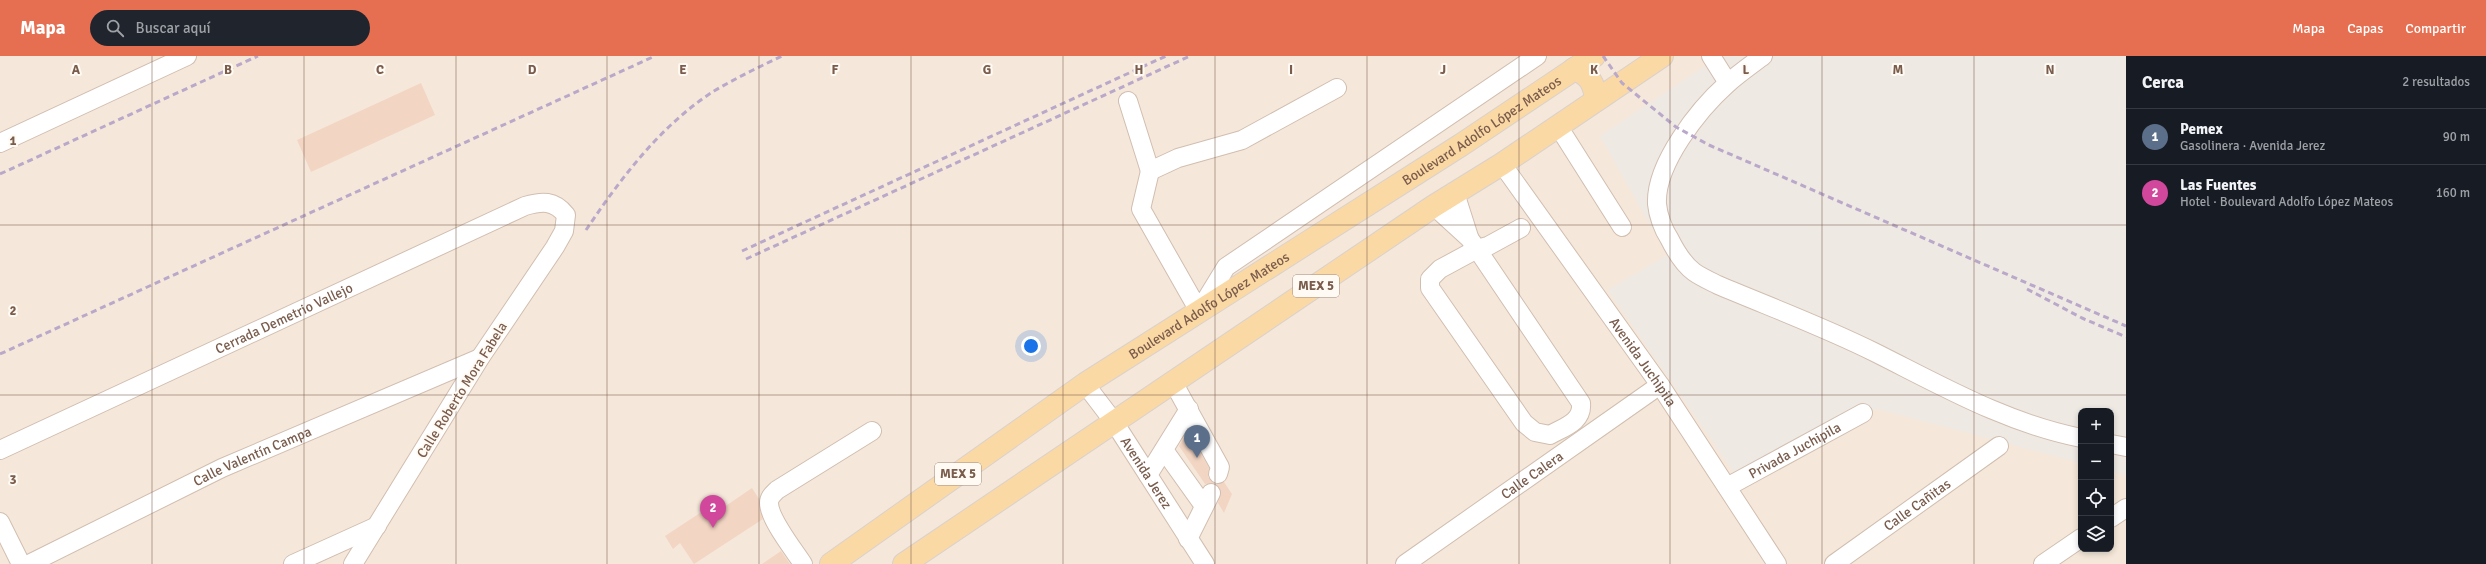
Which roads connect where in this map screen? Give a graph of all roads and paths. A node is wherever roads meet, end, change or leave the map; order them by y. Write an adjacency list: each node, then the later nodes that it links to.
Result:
1 (187, 56): 13 (street)
2 (1537, 56): 22 (street)
3 (1594, 56): 7 (main road, Boulevard Adolfo López Mateos / MEX 5)
4 (1711, 56): 8 (street)
5 (1763, 56): 8 (street)
6 (1649, 59): 10 (main road, MEX 5)
7 (1574, 69): 10 (main road); 22 (main road, Boulevard Adolfo López Mateos / MEX 5)
8 (1728, 83): 31 (street)
9 (1337, 88): 15 (street)
10 (1596, 100): 12 (main road, MEX 5)
11 (1128, 101): 15 (street)
12 (1558, 126): 14 (main road, MEX 5); 19 (street)
13 (0, 143)
14 (1502, 164): 16 (main road, MEX 5); 26 (street, Avenida Juchipila)
15 (1150, 171): 22 (street)
16 (1455, 193): 17 (main road, MEX 5); 21 (street)
17 (1434, 206): 21 (street); 24 (main road, MEX 5)
18 (566, 215): 23 (street, Calle Roberto Mora Fabela); 35 (street, Cerrada Demetrio Vallejo)
19 (1622, 227)
20 (1521, 228): 21 (street)
21 (1473, 244): 21 (street)
22 (1199, 311): 25 (main road, Boulevard Adolfo López Mateos / MEX 5)
23 (480, 358): 43 (street, Calle Roberto Mora Fabela); 47 (street, Calle Valentín Campa)
24 (1172, 382): 27 (street); 29 (main road, MEX 5)
25 (1085, 384): 29 (street, Avenida Jerez); 51 (main road, Boulevard Adolfo López Mateos / MEX 5)
26 (1660, 385): 39 (street, Avenida Juchipila); 54 (street, Calle Calera)
27 (1189, 409): 36 (street); 37 (street)
28 (1863, 413): 39 (street, Privada Juchipila)
29 (1114, 422): 38 (street, Avenida Jerez); 52 (main road, MEX 5)
30 (872, 432): 50 (street)
31 (2078, 437)
32 (2114, 445): 34 (street)
33 (2000, 446): 56 (street, Calle Cañitas)
34 (2126, 447)
35 (0, 450)
36 (1164, 450): 38 (street); 44 (street)
37 (1218, 474)
38 (1148, 475): 44 (street, Avenida Jerez)
39 (1727, 487): 55 (street, Avenida Juchipila)
40 (2126, 508): 41 (street)
41 (2114, 516)
42 (0, 522): 46 (street)
43 (377, 526): 48 (street); 49 (street, Calle Roberto Mora Fabela)
44 (1188, 538): 53 (street, Avenida Jerez)
45 (2078, 540): 57 (street)
46 (21, 564)
47 (29, 564)
48 (293, 564)
49 (353, 564)
50 (803, 564)
51 (830, 564)
52 (904, 564)
53 (1205, 564)
54 (1405, 564)
55 (1777, 564)
56 (1834, 564)
57 (2044, 564)

